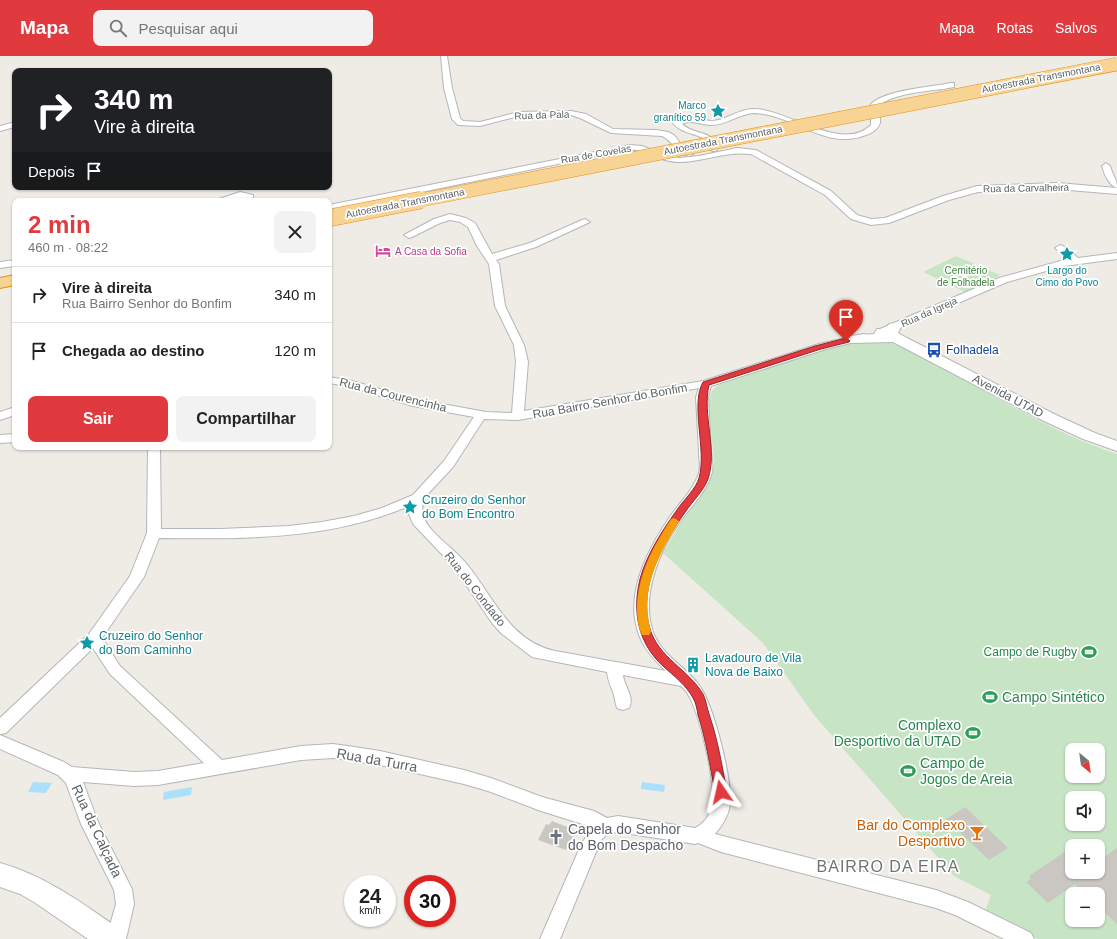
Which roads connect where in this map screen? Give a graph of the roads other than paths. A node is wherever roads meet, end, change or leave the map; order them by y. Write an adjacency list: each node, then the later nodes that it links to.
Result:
1 (444, 56): 7 (street, Rua da Pala)
2 (1117, 59): 14 (highway, Autoestrada Transmontana)
3 (1117, 64): 15 (highway, Autoestrada Transmontana, bridge)
4 (952, 85): 7 (street)
5 (12, 125): 6 (street)
6 (0, 129)
7 (706, 157): 13 (street, Rua de Covelas); 16 (street, Rua de Covelas)
8 (1106, 166): 9 (street)
9 (1117, 185)
10 (1117, 191): 16 (street, Rua da Carvalheira)
11 (232, 198): 12 (street)
12 (250, 198)
13 (332, 207)
14 (332, 211)
15 (332, 217)
16 (891, 219)
17 (586, 222): 21 (street)
18 (409, 235): 21 (street)
19 (1060, 248): 22 (street)
20 (1117, 256): 22 (street)
21 (491, 258): 36 (street)
22 (1076, 261): 29 (street, Rua da Igreja)
23 (12, 263): 24 (street)
24 (0, 265)
25 (12, 274): 26 (highway)
26 (0, 276)
27 (12, 281): 28 (highway)
28 (0, 283)
29 (890, 334): 30 (street); 39 (street, Avenida UTAD)
30 (852, 339): 32 (street, Rua Bairro Senhor do Bonfim)
31 (332, 381): 34 (street, Rua da Courencinha)
32 (706, 384): 36 (street, Rua Bairro Senhor do Bonfim); 47 (street)
33 (12, 412): 35 (street)
34 (481, 415): 36 (street, Rua Bairro Senhor do Bonfim); 41 (street)
35 (0, 416)
36 (518, 416)
37 (12, 438): 38 (street)
38 (0, 439)
39 (1117, 446)
40 (154, 450): 44 (street)
41 (418, 498): 42 (street); 43 (street)
42 (388, 510): 43 (street); 44 (street)
43 (417, 518): 46 (street, Rua do Condado)
44 (154, 533): 45 (street)
45 (94, 638): 49 (street); 51 (street)
46 (614, 668): 47 (street, Rua do Condado); 48 (street)
47 (685, 681): 54 (street)
48 (623, 704)
49 (0, 728)
50 (0, 742): 52 (street, Rua da Calçada)
51 (220, 768): 52 (street, Rua da Turra); 53 (street, Rua da Turra)
52 (69, 774): 57 (street, Rua da Calçada)
53 (605, 826): 54 (street); 58 (street)
54 (699, 835): 59 (street)
55 (0, 875): 56 (main road)
56 (111, 939)
57 (116, 939)
58 (550, 939)
59 (1024, 939)

